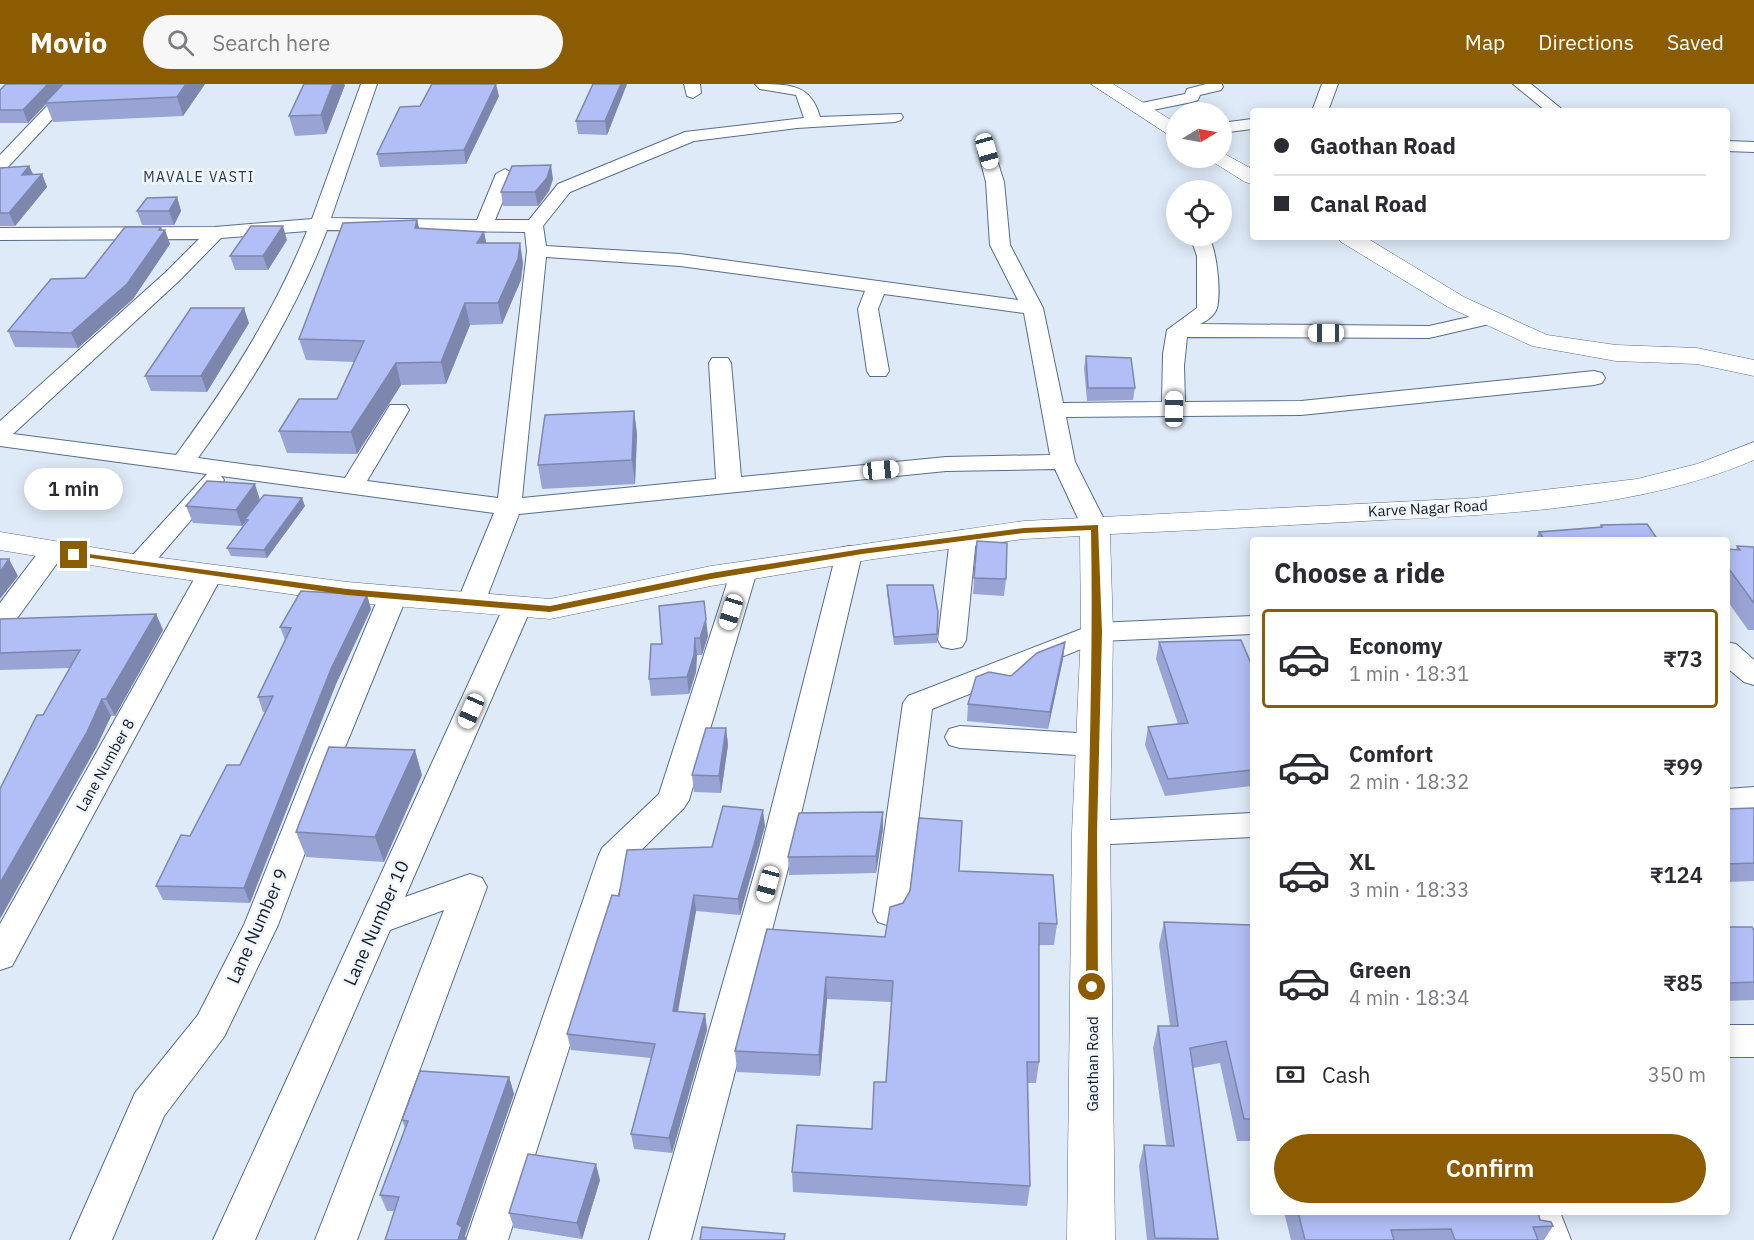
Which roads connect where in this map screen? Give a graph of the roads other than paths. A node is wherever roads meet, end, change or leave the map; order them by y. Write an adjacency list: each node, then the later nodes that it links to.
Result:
1 (77, 84): 16 (street)
2 (369, 84): 25 (street)
3 (763, 84): 12 (street)
4 (1100, 84): 8 (street)
5 (1214, 84): 8 (street)
6 (1330, 84): 9 (street)
7 (1521, 84): 10 (street)
8 (1138, 108): 14 (street)
9 (1321, 108)
10 (1552, 108)
11 (895, 117): 12 (street)
12 (813, 122): 27 (street)
13 (1250, 124): 15 (street)
14 (1166, 125)
15 (1232, 127)
16 (28, 133): 17 (street); 21 (street)
17 (9, 134)
18 (1730, 146): 19 (street)
19 (1754, 147)
20 (987, 151): 34 (street)
21 (0, 165)
22 (1232, 166): 24 (street)
23 (505, 174): 26 (street)
24 (1250, 177)
25 (318, 224): 26 (street); 28 (street); 48 (street)
26 (484, 225): 27 (street)
27 (534, 226): 32 (street)
28 (215, 233): 29 (street); 44 (street)
29 (0, 234)
30 (1355, 240): 35 (street)
31 (1203, 246): 36 (street)
32 (537, 251): 33 (street); 52 (street)
33 (877, 287): 34 (street); 39 (street)
34 (1034, 308): 43 (street)
35 (1491, 318): 36 (street); 38 (street)
36 (1178, 330): 41 (street)
37 (720, 363): 50 (street)
38 (1754, 368)
39 (878, 371)
40 (1594, 378): 41 (street)
41 (1174, 409): 43 (street)
42 (398, 410): 51 (street)
43 (1053, 410): 47 (street)
44 (0, 433)
45 (0, 439): 48 (street)
46 (1754, 450): 53 (street, Karve Nagar Road)
47 (1063, 462): 50 (street); 53 (street)
48 (182, 464): 49 (street)
49 (222, 469): 51 (street); 58 (street)
50 (729, 485): 52 (street)
51 (352, 486): 52 (street)
52 (509, 507): 62 (street)
53 (1095, 527): 54 (street, Karve Nagar Road); 66 (street, Gaothan Road)
54 (963, 538): 57 (street, Karve Nagar Road); 67 (street)
55 (0, 541): 56 (street, Karve Nagar Road)
56 (53, 551): 58 (street, Karve Nagar Road); 64 (street)
57 (849, 554): 59 (street, Karve Nagar Road); 86 (street)
58 (139, 564): 60 (street, Karve Nagar Road)
59 (744, 571): 63 (street, Karve Nagar Road); 85 (street)
60 (210, 574): 61 (street, Karve Nagar Road); 78 (street, Lane Number 8)
61 (393, 596): 62 (street, Karve Nagar Road); 82 (street, Lane Number 9)
62 (471, 602): 63 (street, Karve Nagar Road)
63 (518, 606): 77 (street, Lane Number 10)
64 (0, 622)
65 (1250, 625): 66 (street)
66 (1097, 632): 71 (street, Gaothan Road); 76 (street)
67 (952, 640)
68 (1730, 654): 69 (street)
69 (1754, 675)
70 (960, 737): 71 (street)
71 (1094, 745): 75 (street, Gaothan Road)
72 (1754, 799): 73 (street)
73 (1730, 801)
74 (1250, 825): 75 (street)
75 (1091, 833): 87 (street, Gaothan Road)
76 (890, 912)
77 (376, 921): 83 (street, Lane Number 10); 84 (street)
78 (0, 956)
79 (1730, 1041): 80 (street)
80 (1754, 1041)
81 (1541, 1215): 88 (street)
82 (91, 1240)
83 (234, 1240)
84 (336, 1240)
85 (488, 1240)
86 (670, 1240)
87 (1090, 1240)
88 (1550, 1240)

